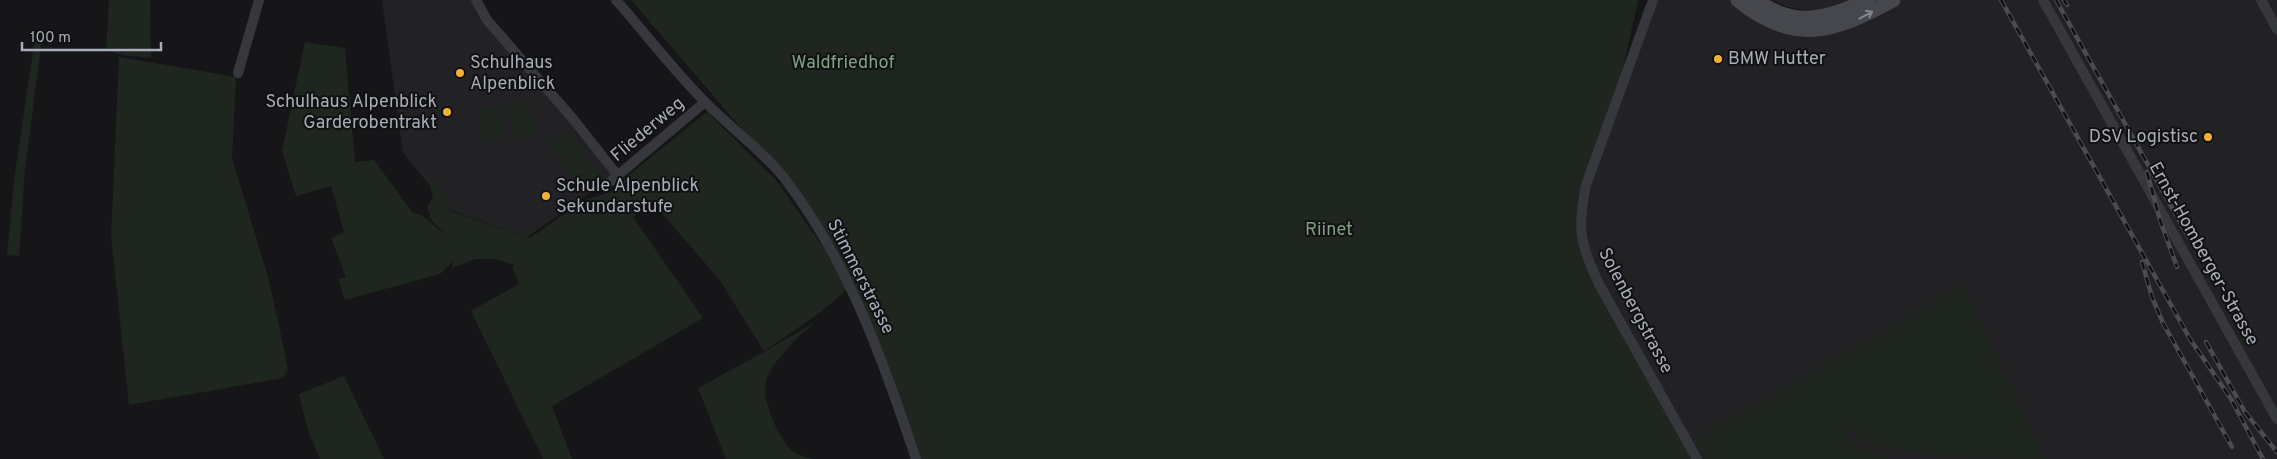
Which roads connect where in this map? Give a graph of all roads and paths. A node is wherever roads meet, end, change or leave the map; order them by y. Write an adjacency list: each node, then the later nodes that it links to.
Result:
1 (259, 0): 12 (street)
2 (476, 0): 13 (street, Fliederweg)
3 (616, 0): 13 (street, Stimmerstrasse)
4 (1653, 0): 16 (street, Solenbergstrasse)
5 (1738, 0): 8 (street, one-way to 8)
6 (1756, 0): 7 (street)
7 (1868, 0)
8 (1893, 0)
9 (2043, 0): 14 (street, Ernst-Homberger-Strasse)
10 (2261, 0): 11 (street)
11 (2277, 29)
12 (238, 74)
13 (705, 102): 15 (street, Stimmerstrasse)
14 (2277, 419)
15 (916, 459)
16 (1697, 459)

